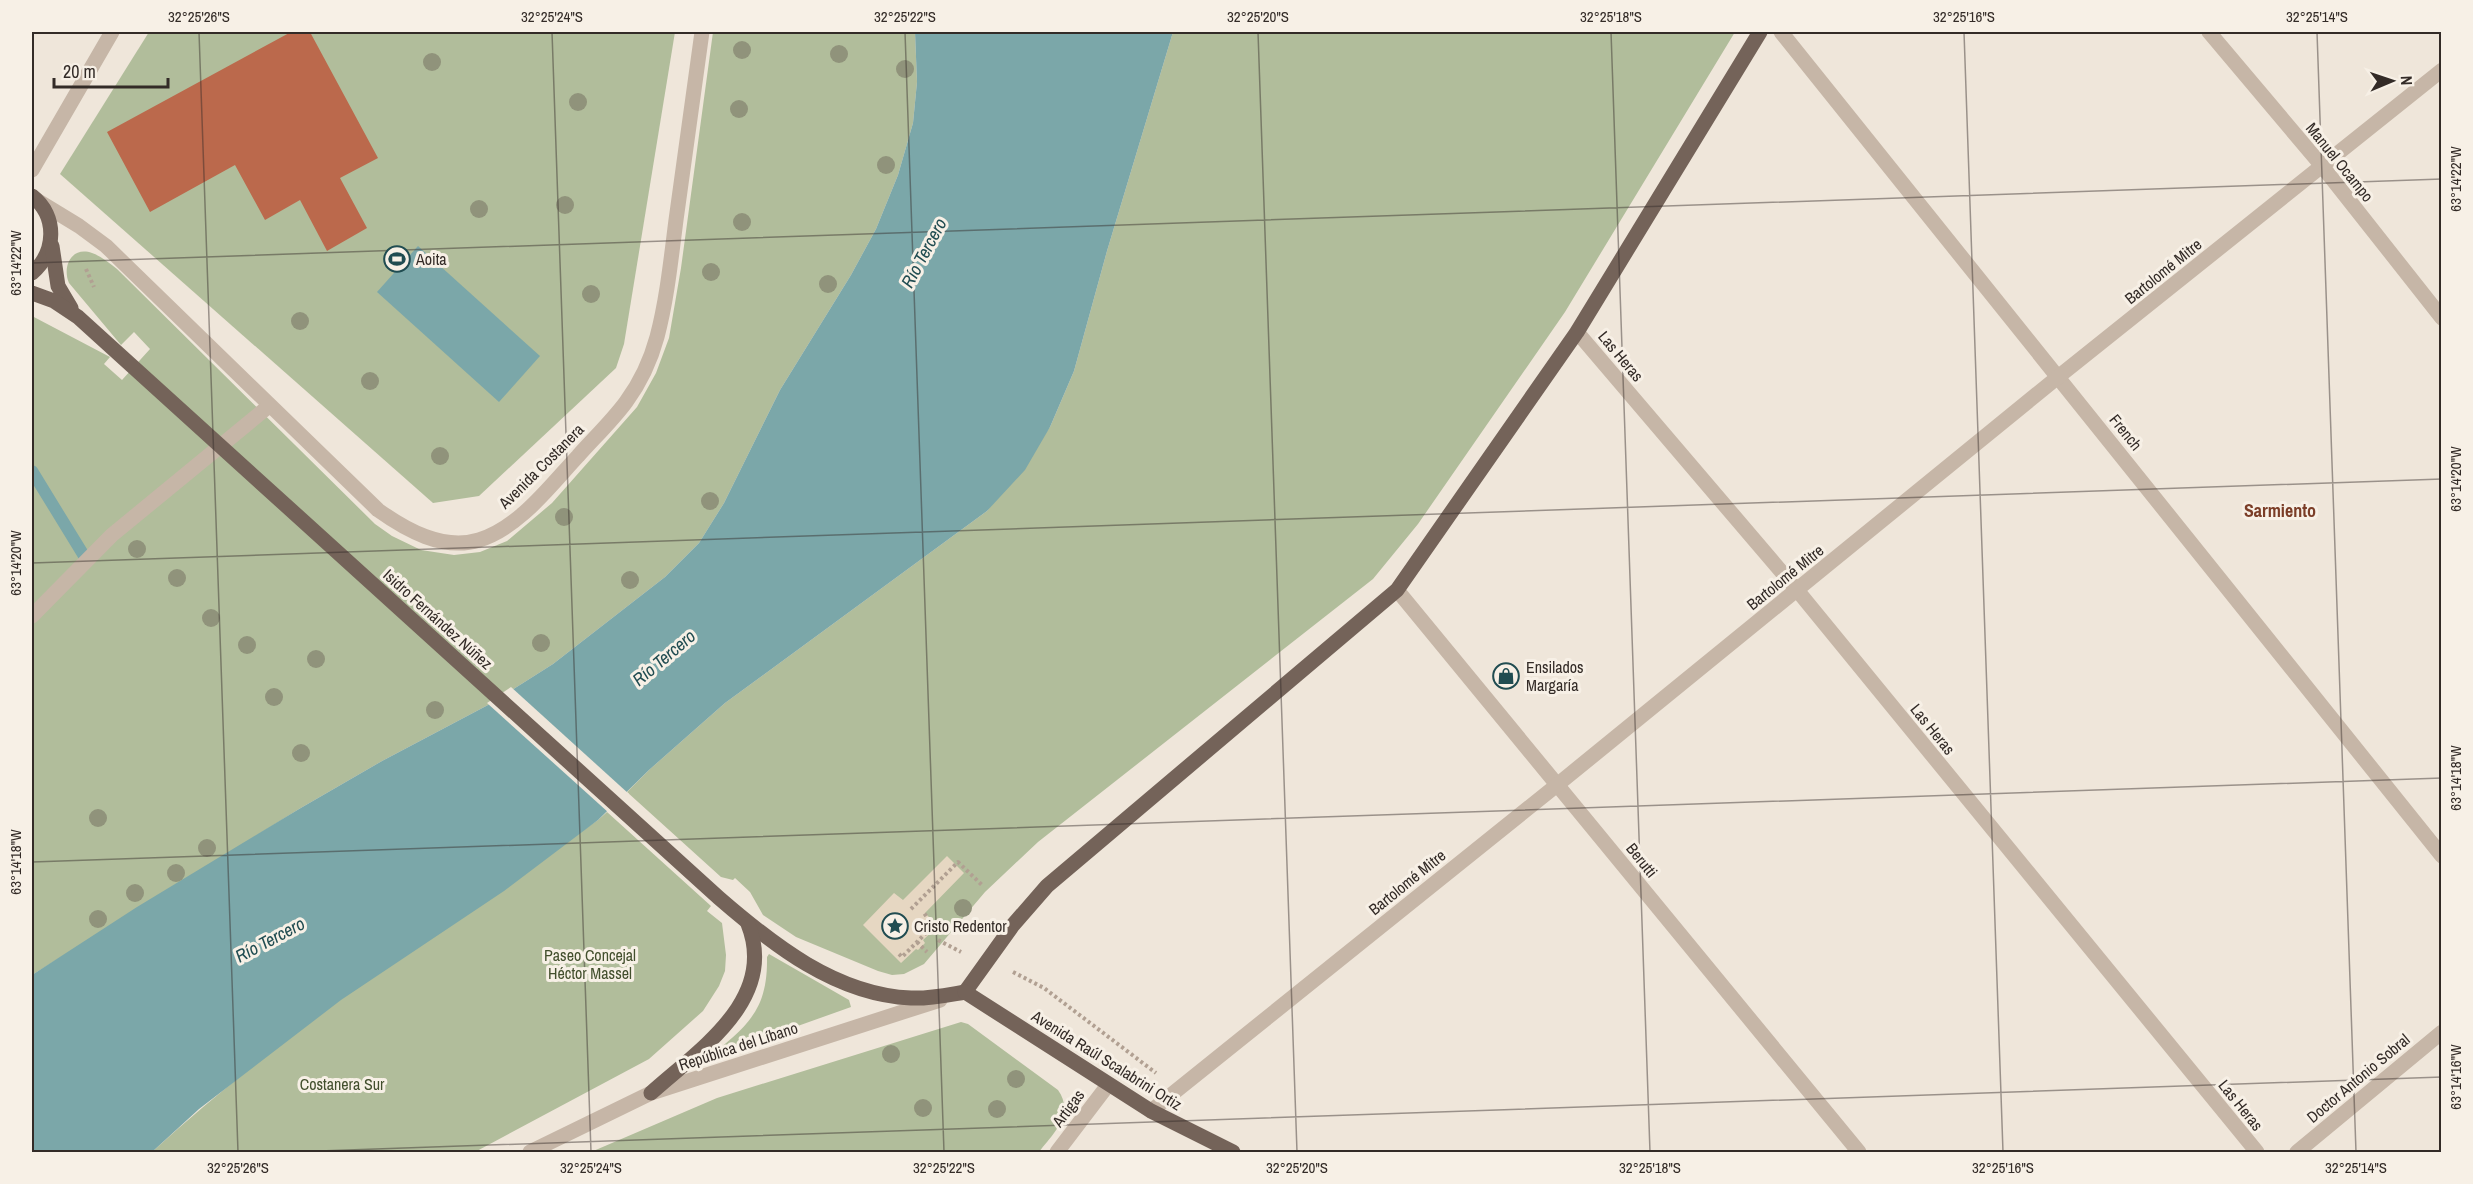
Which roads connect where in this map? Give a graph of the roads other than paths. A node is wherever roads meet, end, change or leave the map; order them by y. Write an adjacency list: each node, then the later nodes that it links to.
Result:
1 (112, 32): 8 (street)
2 (702, 32): 17 (street, Avenida Costanera)
3 (1760, 32): 15 (main road)
4 (1781, 32): 16 (street, French)
5 (2209, 32): 7 (street, Manuel Ocampo)
6 (2442, 70): 7 (street, Bartolomé Mitre)
7 (2322, 166): 14 (street, Manuel Ocampo); 16 (street, Bartolomé Mitre)
8 (32, 170)
9 (35, 199): 10 (main road); 17 (street, Avenida Costanera)
10 (51, 236): 11 (main road); 13 (main road)
11 (32, 273)
12 (32, 293): 13 (main road)
13 (78, 317): 23 (main road, Isidro Fernández Núñez)
14 (2442, 318)
15 (1577, 332): 18 (main road); 19 (street, Las Heras)
16 (2058, 377): 19 (street, Bartolomé Mitre); 22 (street, French)
17 (269, 406): 20 (street)
18 (1397, 590): 21 (street, Berutti); 24 (main road)
19 (1797, 590): 21 (street, Bartolomé Mitre); 33 (street, Las Heras)
20 (32, 616)
21 (1557, 785): 28 (street, Bartolomé Mitre); 32 (street, Berutti)
22 (2442, 855)
23 (748, 924): 24 (main road); 27 (main road)
24 (965, 992): 26 (main road, Avenida Raúl Scalabrini Ortiz); 27 (street, República del Líbano)
25 (2442, 1032): 34 (street, Doctor Antonio Sobral)
26 (1108, 1084): 28 (main road, Avenida Raúl Scalabrini Ortiz); 30 (street, Artigas)
27 (651, 1093): 29 (street, República del Líbano)
28 (1151, 1111): 31 (main road, Avenida Raúl Scalabrini Ortiz)
29 (531, 1152)
30 (1057, 1152)
31 (1233, 1152)
32 (1858, 1152)
33 (2256, 1152)
34 (2297, 1152)

